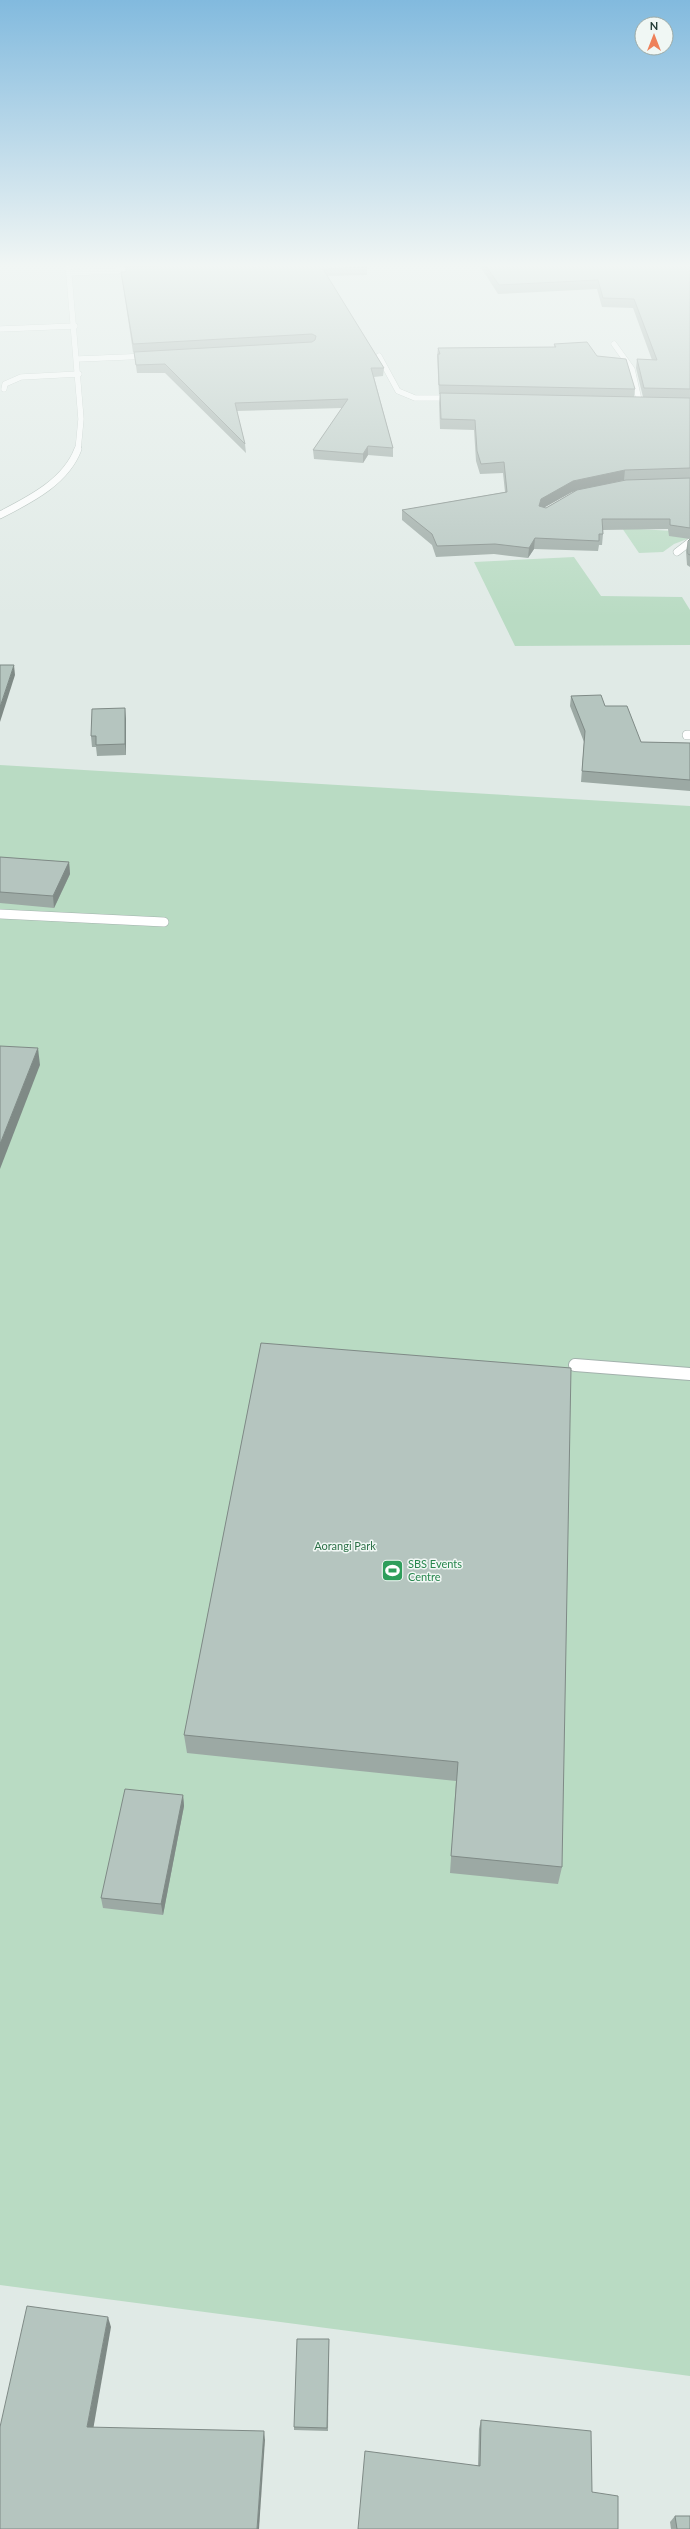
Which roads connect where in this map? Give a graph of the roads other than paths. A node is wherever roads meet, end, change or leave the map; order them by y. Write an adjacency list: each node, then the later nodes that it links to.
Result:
1 (10, 381): 5 (street)
2 (79, 381): 10 (street)
3 (393, 381): 6 (street)
4 (635, 381): 8 (street)
5 (4, 389)
6 (463, 398)
7 (631, 400): 8 (street)
8 (639, 400): 9 (street)
9 (646, 401)
10 (0, 515)
11 (690, 542): 12 (street)
12 (677, 552)
13 (0, 914): 14 (street)
14 (164, 922)
15 (575, 1365): 16 (street)
16 (690, 1374)

